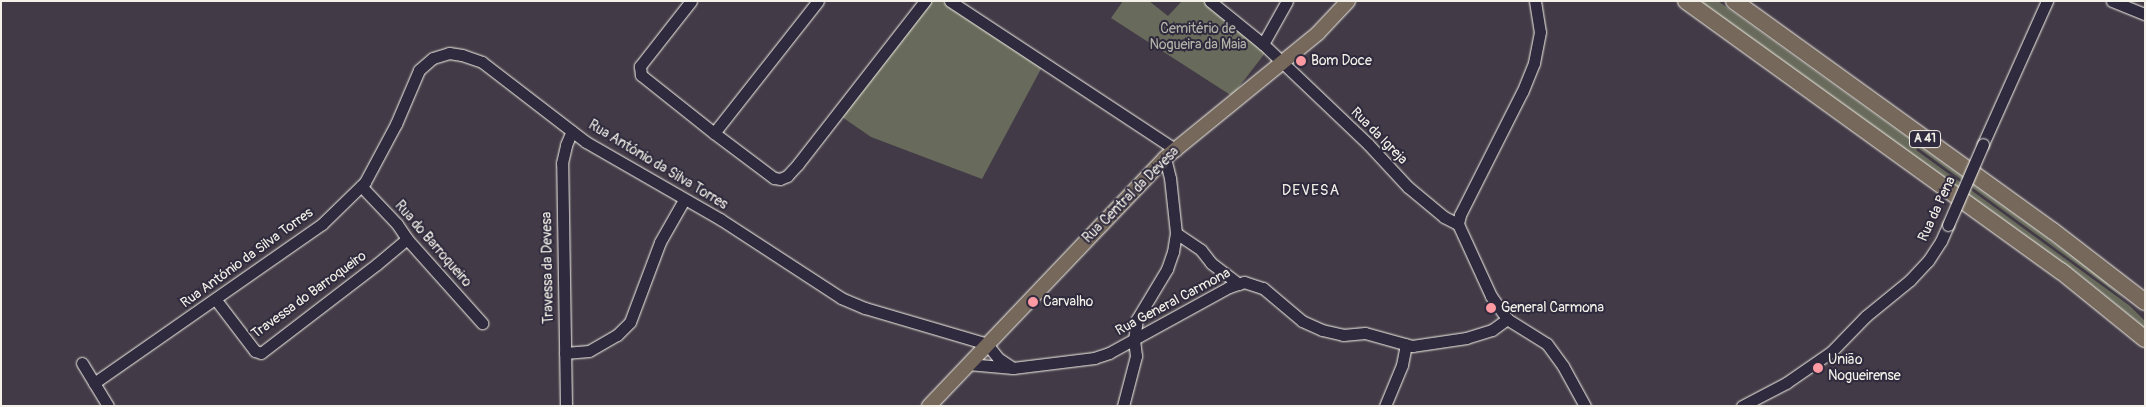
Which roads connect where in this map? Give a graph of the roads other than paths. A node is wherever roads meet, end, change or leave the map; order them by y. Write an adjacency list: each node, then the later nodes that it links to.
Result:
1 (691, 1): 17 (street)
2 (818, 1): 17 (street)
3 (926, 1): 17 (street)
4 (950, 1): 18 (street)
5 (1210, 1): 14 (street, Rua da Igreja)
6 (1287, 1): 14 (street)
7 (1348, 1): 15 (main road, Rua Central da Devesa)
8 (1535, 1): 21 (street)
9 (1686, 1): 29 (highway, A 41)
10 (1734, 1): 26 (highway, A 41)
11 (2047, 1): 38 (street, Rua da Pena, bridge)
12 (2112, 1): 13 (street)
13 (2145, 14)
14 (1263, 44): 15 (street, Rua da Igreja)
15 (1282, 64): 18 (main road, Rua Central da Devesa); 21 (street, Rua da Igreja)
16 (572, 132): 19 (street, Rua António da Silva Torres); 20 (street, Rua António da Silva Torres); 33 (street, Travessa da Devesa)
17 (714, 133)
18 (1170, 154): 22 (street); 31 (main road, Rua Central da Devesa)
19 (361, 186): 23 (street, Rua do Barroqueiro); 25 (street, Rua António da Silva Torres)
20 (684, 200): 31 (street, Rua António da Silva Torres); 33 (street)
21 (1458, 224): 27 (street)
22 (1176, 233): 24 (street); 30 (street)
23 (407, 239): 25 (street, Travessa do Barroqueiro); 28 (street, Rua do Barroqueiro)
24 (1239, 284): 30 (street, Rua General Carmona); 32 (street, Rua General Carmona)
25 (216, 300): 37 (street, Rua António da Silva Torres)
26 (2145, 302)
27 (1507, 319): 32 (street, Rua General Carmona); 44 (street)
28 (482, 322)
29 (2145, 339)
30 (1134, 340): 36 (street, Rua General Carmona); 42 (street)
31 (987, 344): 35 (main road, Rua Central da Devesa); 36 (street)
32 (1406, 344): 43 (street)
33 (565, 353): 40 (street, Travessa da Devesa)
34 (82, 363): 37 (street)
35 (968, 364): 36 (street, Rua General Carmona); 41 (main road, Rua Central da Devesa)
36 (1013, 368)
37 (94, 383): 39 (street)
38 (1764, 401): 45 (street, Rua da Pena)
39 (108, 406)
40 (566, 406)
41 (929, 406)
42 (1123, 406)
43 (1385, 406)
44 (1586, 406)
45 (1742, 406)

